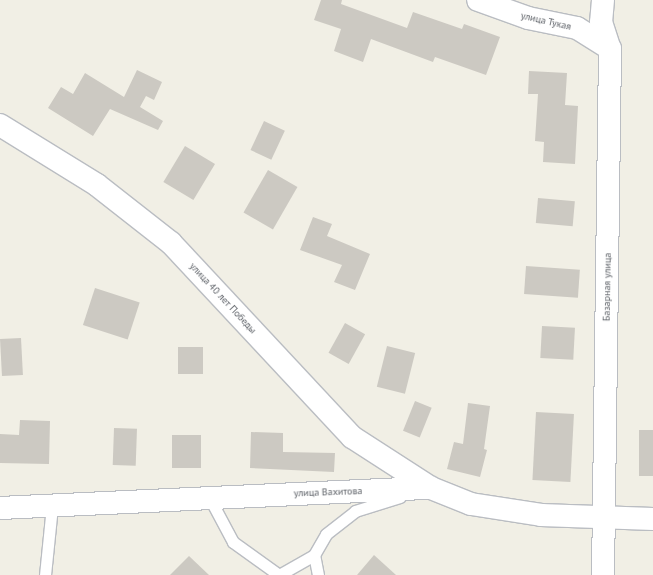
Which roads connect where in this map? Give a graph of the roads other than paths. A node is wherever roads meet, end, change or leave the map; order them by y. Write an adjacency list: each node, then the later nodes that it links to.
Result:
1 (478, 0): 3 (street, улица Тукая)
2 (602, 0): 3 (street, Базарная улица)
3 (610, 49): 9 (street, Базарная улица)
4 (0, 125): 5 (street, улица 40 лет Победы)
5 (431, 488): 6 (street, улица Вахитова); 9 (street, улица Вахитова); 11 (lane)
6 (208, 497): 7 (street, улица Вахитова); 13 (lane)
7 (52, 506): 8 (street, улица Вахитова); 12 (lane)
8 (0, 508)
9 (604, 518): 10 (street, улица Вахитова); 15 (street, Базарная улица)
10 (653, 519)
11 (314, 556): 13 (lane); 14 (lane)
12 (45, 575)
13 (279, 575)
14 (318, 575)
15 (603, 575)

